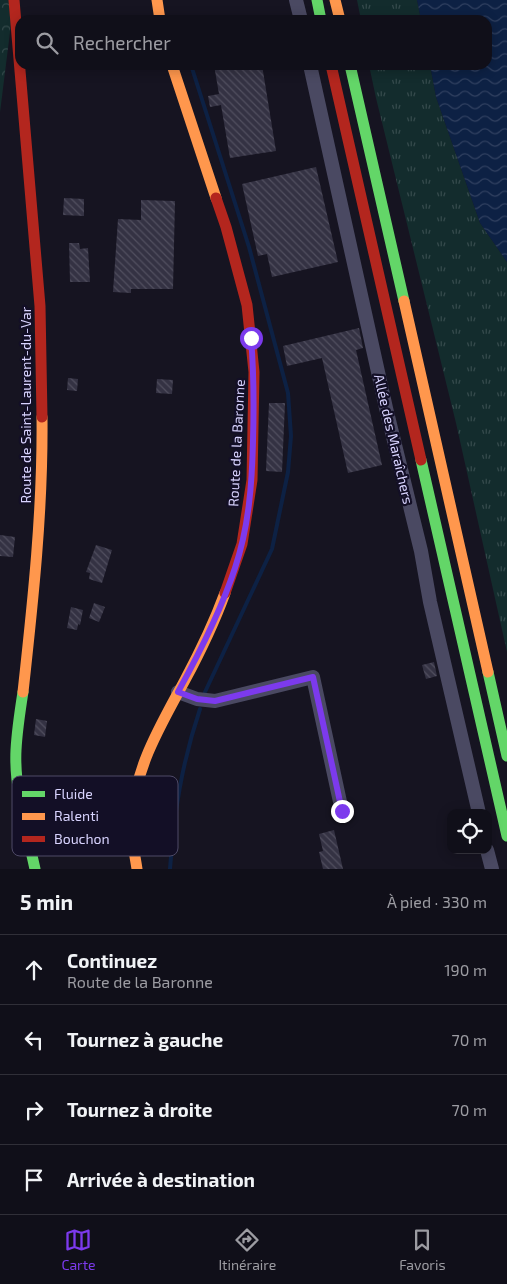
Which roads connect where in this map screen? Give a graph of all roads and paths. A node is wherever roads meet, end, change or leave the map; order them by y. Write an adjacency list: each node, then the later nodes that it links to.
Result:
1 (14, 0): 6 (main road, Route de Saint-Laurent-du-Var)
2 (157, 0): 7 (main road)
3 (296, 0): 8 (street)
4 (317, 0): 9 (main road)
5 (335, 0): 10 (main road)
6 (15, 15)
7 (159, 15)
8 (299, 15)
9 (320, 15)
10 (339, 15)
11 (20, 70): 18 (main road, Route de Saint-Laurent-du-Var)
12 (174, 70): 16 (main road, Route de la Baronne)
13 (311, 70): 20 (street, Allée des Maraîchers)
14 (332, 70): 22 (main road)
15 (351, 70): 17 (main road)
16 (178, 692): 19 (main road, Route de la Baronne); 21 (street)
17 (507, 756)
18 (18, 776)
19 (139, 776)
20 (478, 809)
21 (342, 811)
22 (507, 836)
23 (488, 854): 28 (street)
24 (32, 856): 26 (main road, Route de Saint-Laurent-du-Var)
25 (135, 856): 27 (main road, Route de la Baronne)
26 (35, 869)
27 (137, 869)
28 (492, 869)

